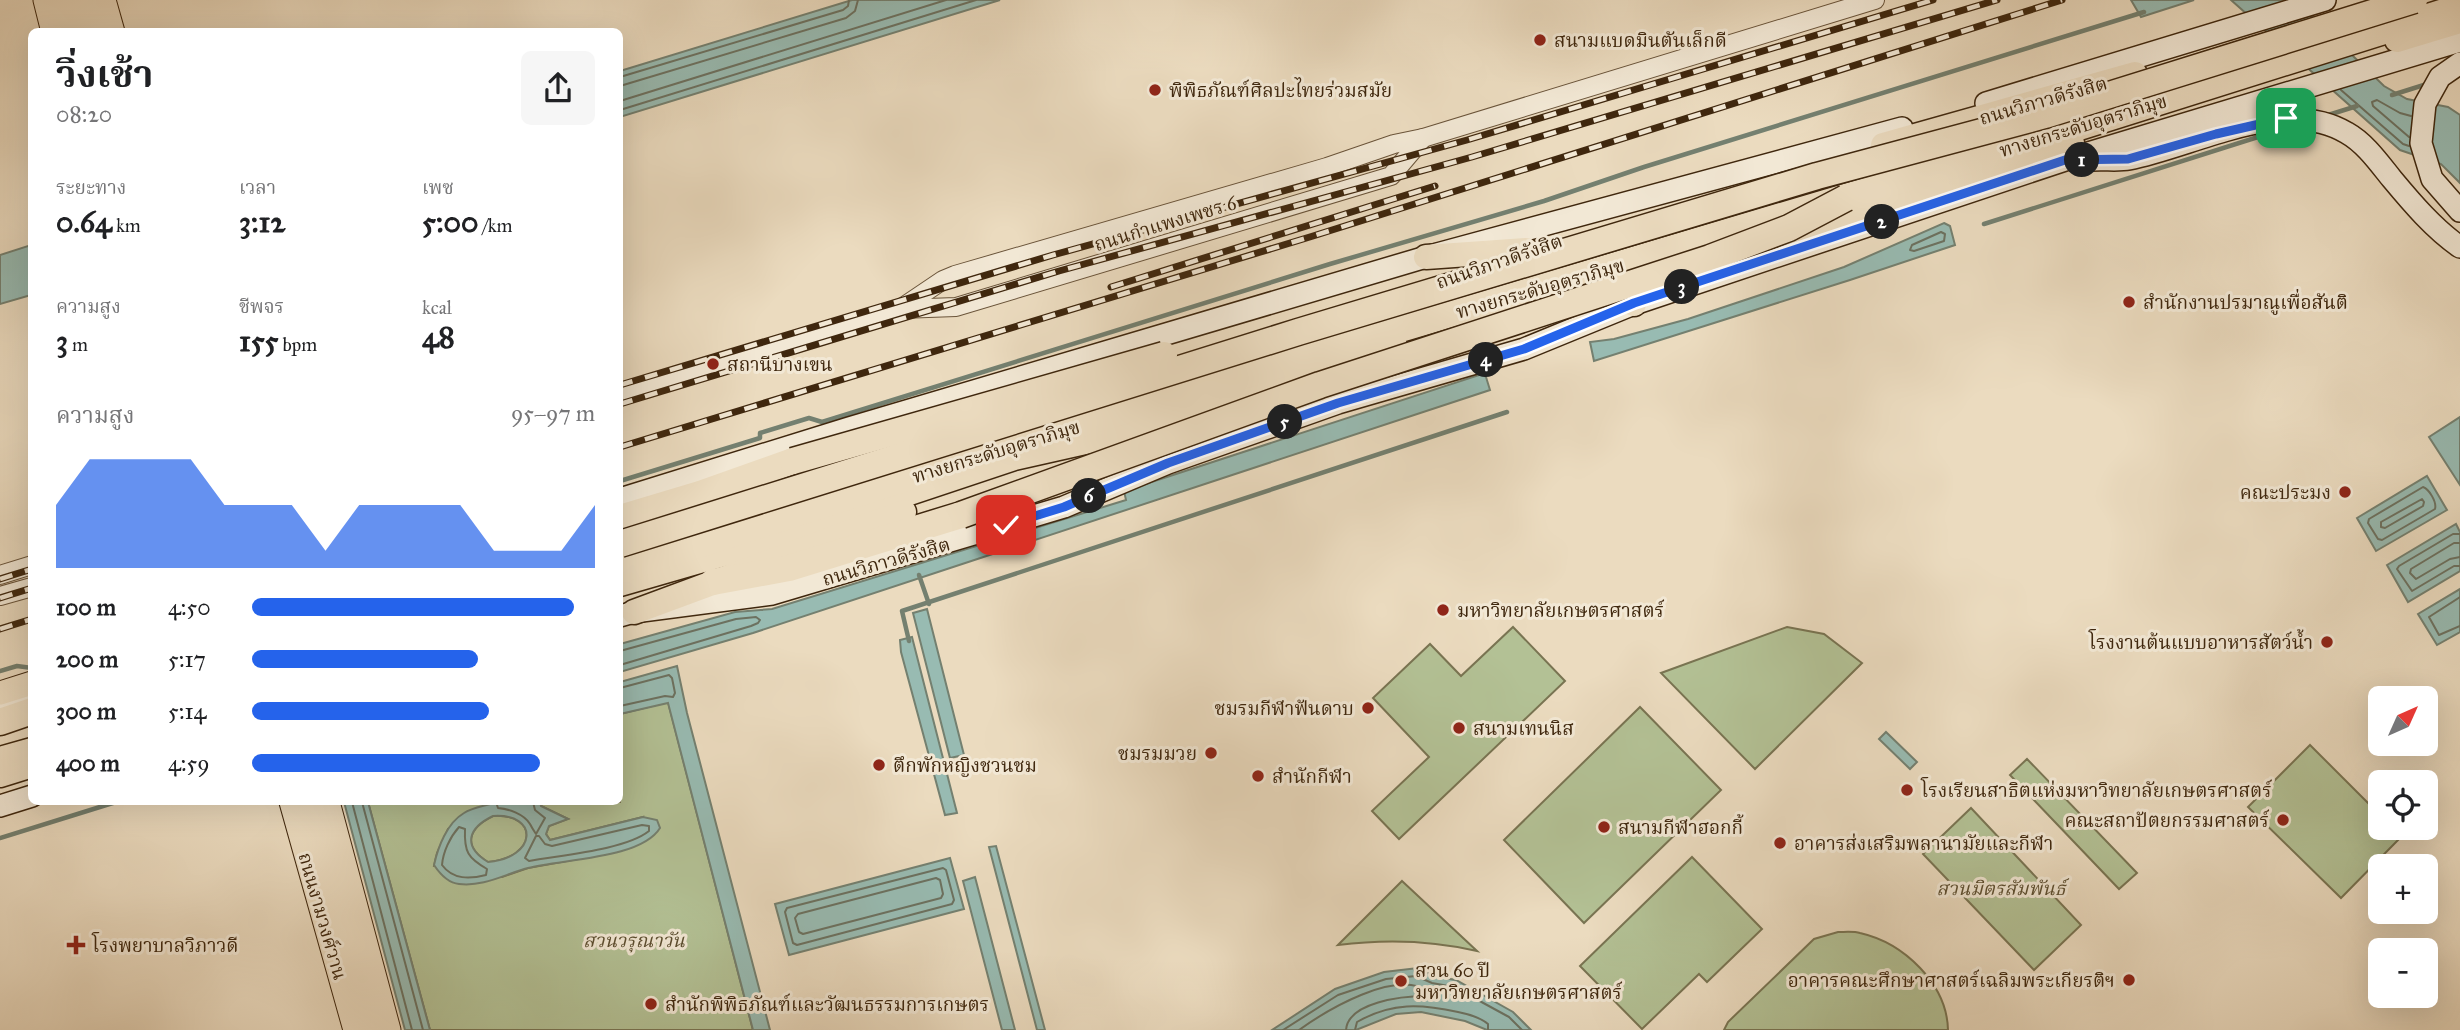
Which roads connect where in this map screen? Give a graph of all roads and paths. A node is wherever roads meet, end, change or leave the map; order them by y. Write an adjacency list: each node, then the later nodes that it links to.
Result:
1 (45, 0): 11 (main road)
2 (64, 0): 12 (main road)
3 (83, 0): 13 (main road)
4 (104, 0): 14 (main road)
5 (1875, 0): 20 (street, ถนนกำแพงเพชร 6)
6 (2383, 0): 9 (highway, ถนนวิภาวดีรังสิต)
7 (2414, 0): 22 (highway, ทางยกระดับอุตราภิมุข, bridge)
8 (2460, 7): 23 (highway, ทางยกระดับอุตราภิมุข)
9 (2319, 8): 15 (highway, ถนนวิภาวดีรังสิต)
10 (2460, 21): 17 (highway, ถนนวิภาวดีรังสิต)
11 (52, 28)
12 (71, 28)
13 (91, 28)
14 (112, 28)
15 (2237, 35): 26 (highway, ถนนวิภาวดีรังสิต); 27 (main road, ถนนวิภาวดีรังสิต)
16 (2460, 41): 17 (main road, ถนนวิภาวดีรังสิต)
17 (2368, 59): 19 (highway, ถนนวิภาวดีรังสิต)
18 (2460, 63): 24 (main road)
19 (2292, 83): 21 (main road, ถนนวิภาวดีรังสิต); 28 (highway, ถนนวิภาวดีรังสิต)
20 (1423, 138): 30 (street, ถนนกำแพงเพชร 6); 30 (street, ถนนกำแพงเพชร 6)
21 (2065, 160): 25 (main road); 29 (main road, ถนนวิภาวดีรังสิต)
22 (1817, 176): 34 (highway, bridge); 36 (highway, ทางยกระดับอุตราภิมุข, bridge)
23 (1846, 198): 38 (highway, ทางยกระดับอุตราภิมุข, bridge); 40 (highway, bridge)
24 (2460, 211)
25 (2457, 245)
26 (1526, 250): 27 (highway); 35 (highway, ถนนวิภาวดีรังสิต)
27 (1426, 257): 33 (main road, ถนนวิภาวดีรังสิต)
28 (1605, 294): 29 (highway); 32 (highway, ถนนวิภาวดีรังสิต)
29 (1634, 303): 44 (main road, ถนนวิภาวดีรังสิต)
30 (900, 309): 31 (street, ถนนกำแพงเพชร 6)
31 (623, 393)
32 (1094, 440): 40 (highway); 41 (highway, ถนนวิภาวดีรังสิต)
33 (623, 498)
34 (623, 517)
35 (623, 534)
36 (623, 543)
37 (28, 566): 39 (street)
38 (623, 569)
39 (0, 575)
40 (713, 582): 44 (highway)
41 (623, 583)
42 (28, 588): 43 (street)
43 (0, 596)
44 (627, 614)
45 (28, 684): 46 (main road)
46 (0, 693)
47 (28, 697): 48 (main road)
48 (0, 706)
49 (28, 714): 50 (highway)
50 (0, 723)
51 (28, 728): 52 (highway)
52 (0, 737)
53 (28, 752): 54 (highway)
54 (0, 760)
55 (28, 766): 56 (highway)
56 (0, 775)
57 (28, 797): 62 (main road)
58 (280, 805): 63 (main road)
59 (292, 805): 64 (main road, ถนนงามวงศ์วาน)
60 (309, 805): 65 (main road, ถนนงามวงศ์วาน)
61 (329, 805): 66 (main road)
62 (0, 806)
63 (342, 1030)
64 (355, 1030)
65 (372, 1030)
66 (389, 1030)

